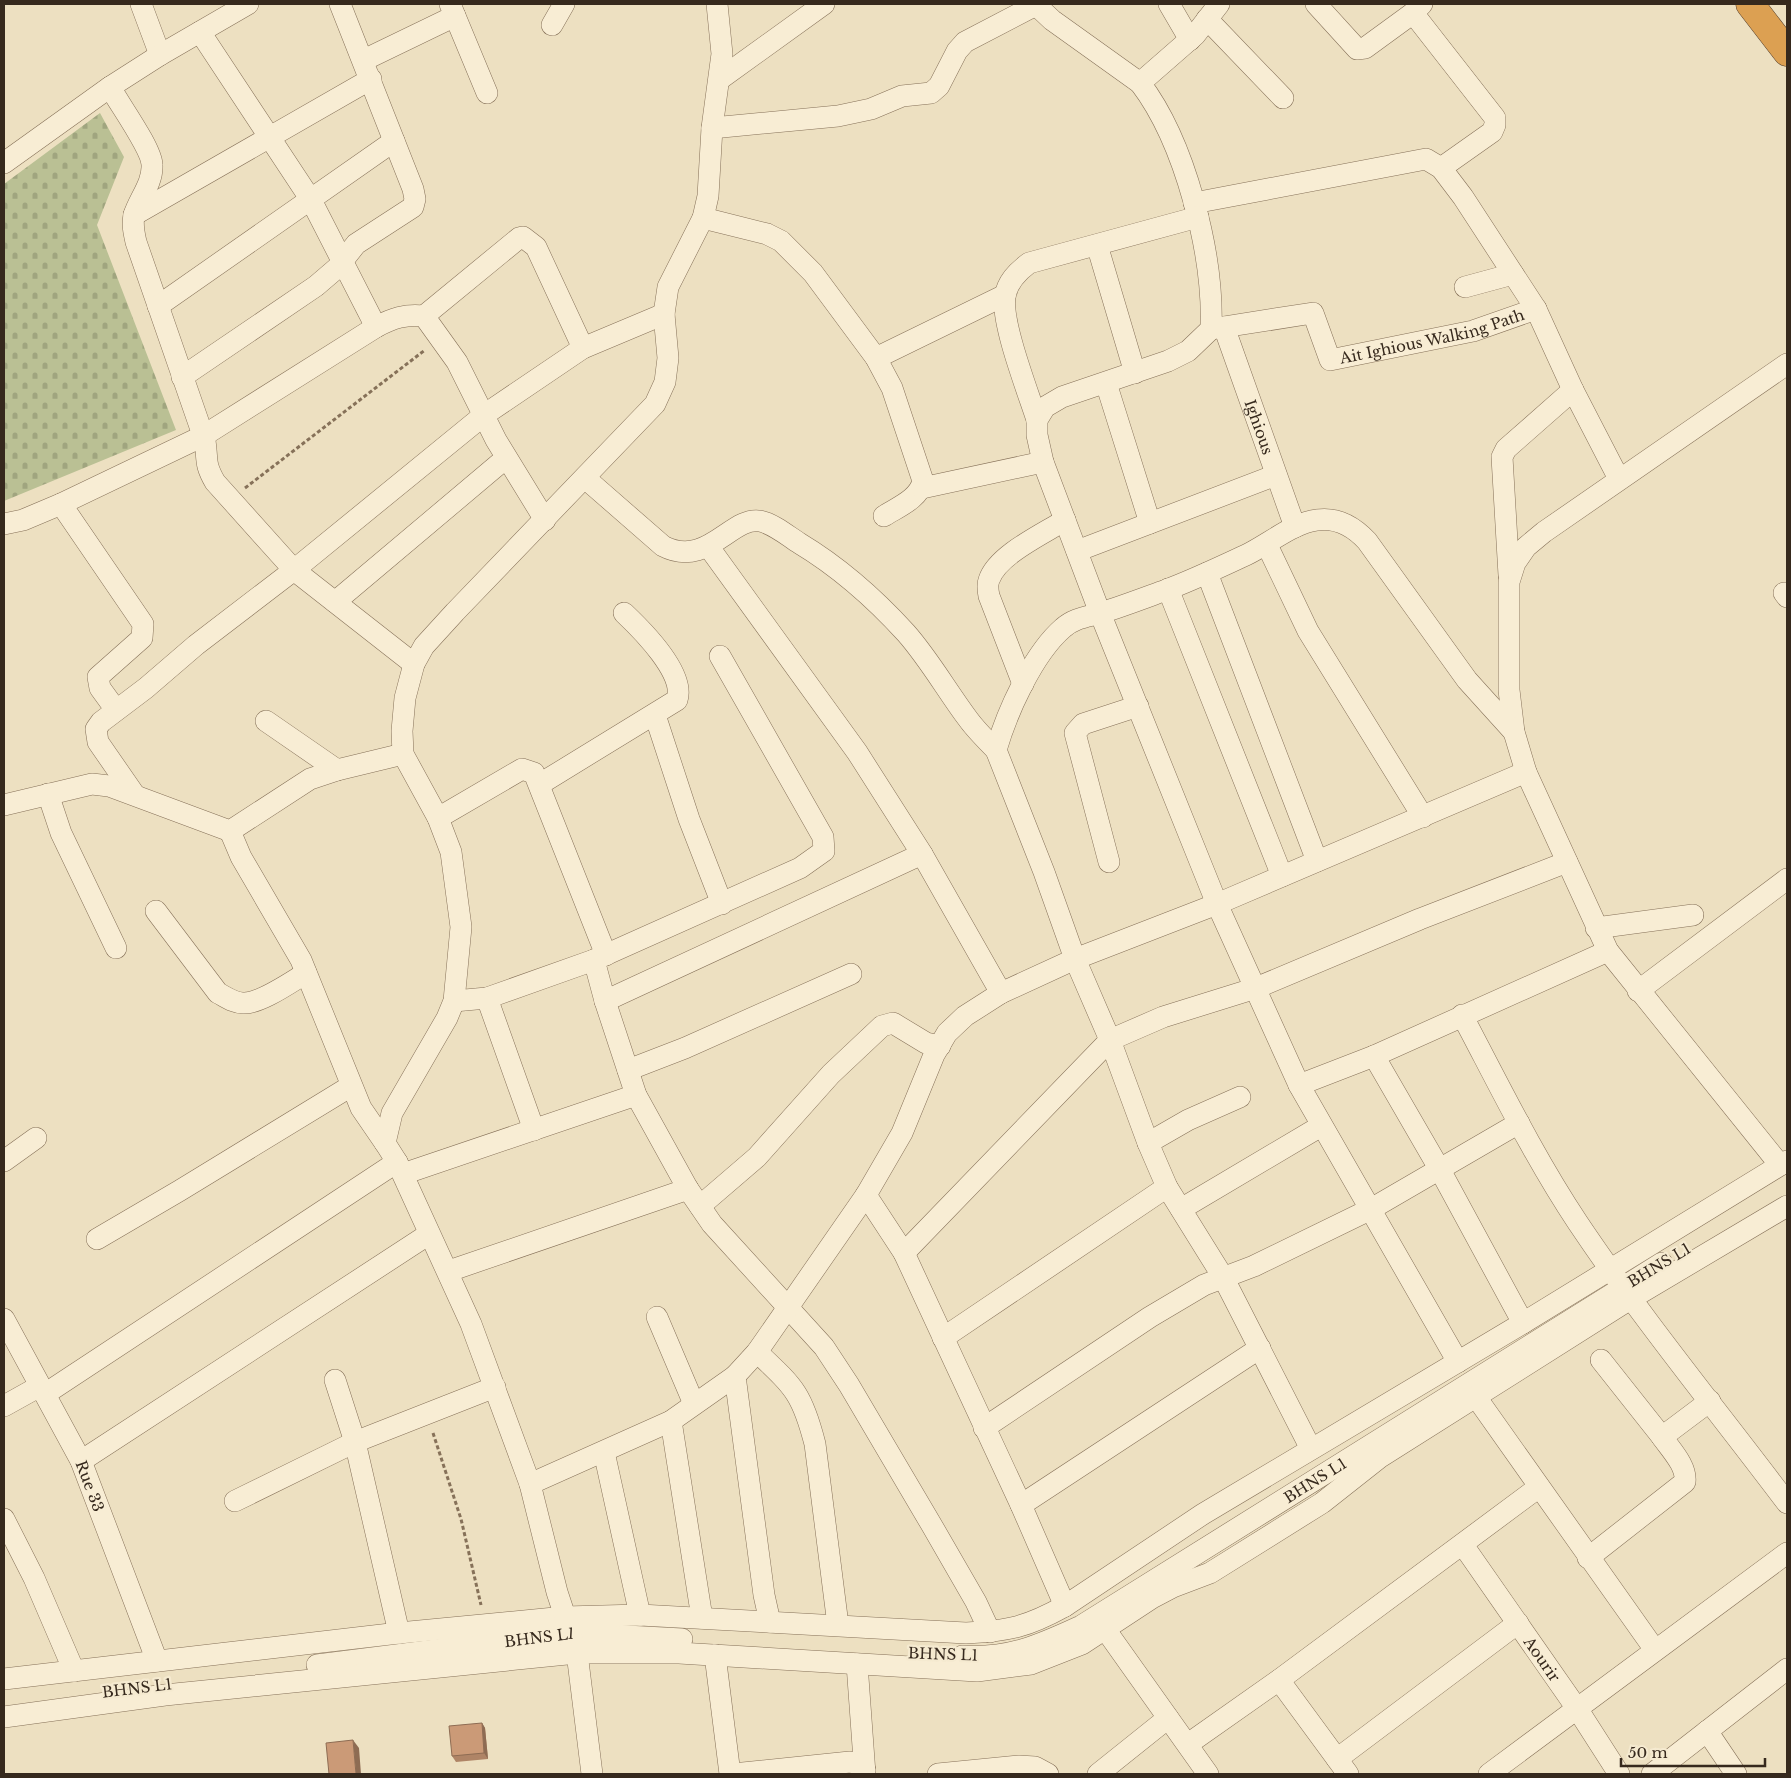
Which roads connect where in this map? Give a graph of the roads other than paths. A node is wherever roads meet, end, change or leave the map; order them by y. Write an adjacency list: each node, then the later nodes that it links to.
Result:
1 (141, 4): 18 (street)
2 (248, 4): 15 (street)
3 (340, 4): 19 (street)
4 (564, 4): 14 (street)
5 (717, 4): 20 (street)
6 (824, 4): 20 (street)
7 (1035, 4): 21 (street, Ighious); 25 (street)
8 (1169, 4): 16 (street)
9 (1316, 4): 11 (street)
10 (1750, 4): 17 (highway)
11 (1418, 9): 29 (street)
12 (453, 10): 19 (street); 23 (street)
13 (1213, 12): 16 (street); 24 (street)
14 (552, 25)
15 (200, 32): 18 (street); 26 (street)
16 (1190, 40): 21 (street)
17 (1787, 52)
18 (160, 55): 22 (street)
19 (367, 69): 26 (street); 27 (street)
20 (720, 79): 25 (street)
21 (1140, 83): 31 (street, Ighious)
22 (110, 88): 28 (street); 32 (street)
23 (487, 93)
24 (1283, 98)
25 (712, 128): 33 (street)
26 (269, 137): 30 (street); 32 (street)
27 (394, 141): 30 (street); 35 (street)
28 (4, 163)
29 (1441, 168): 31 (street); 36 (street)
30 (311, 200): 35 (street); 39 (street)
31 (1196, 210): 34 (street); 44 (street, Ighious)
32 (134, 215): 39 (street)
33 (703, 218): 41 (street); 46 (street)
34 (1097, 245): 38 (street); 48 (street)
35 (342, 260): 43 (street); 49 (street)
36 (1513, 274): 37 (street); 40 (street)
37 (1464, 288)
38 (1005, 295): 46 (street); 53 (street)
39 (158, 306): 49 (street)
40 (1536, 309): 44 (street, Ait Ighious Walking Path); 51 (street)
41 (664, 314): 45 (street); 58 (street)
42 (424, 316): 43 (street); 45 (street); 52 (street)
43 (376, 327): 54 (street)
44 (1217, 328): 48 (street); 57 (street, Ighious)
45 (583, 348): 52 (street)
46 (876, 358): 60 (street)
47 (1787, 364): 59 (street)
48 (1136, 373): 50 (street)
49 (182, 378): 54 (street)
50 (1106, 383): 53 (street); 65 (street)
51 (1574, 390): 59 (street); 73 (street)
52 (484, 415): 55 (street); 71 (street)
53 (1037, 420): 56 (street)
54 (203, 436): 61 (street); 71 (street)
55 (506, 458): 63 (street); 75 (street)
56 (1043, 462): 60 (street); 64 (street)
57 (1276, 475): 65 (street); 67 (street, Ighious)
58 (585, 478): 63 (street); 69 (street)
59 (1620, 479): 73 (street)
60 (922, 488): 62 (street)
61 (61, 504): 66 (street); 82 (street)
62 (884, 516)
63 (545, 520): 79 (street)
64 (1065, 520): 70 (street); 80 (street)
65 (1150, 523): 70 (street)
66 (4, 524)
67 (1295, 527): 68 (street); 85 (street)
68 (1266, 545): 72 (street); 94 (street)
69 (708, 546): 86 (street); 97 (street)
70 (1077, 551): 76 (street)
71 (294, 570): 75 (street); 82 (street)
72 (1207, 573): 74 (street); 98 (street)
73 (1509, 582): 85 (street)
74 (1168, 589): 76 (street); 101 (street)
75 (335, 602): 79 (street)
76 (1100, 613): 80 (street); 81 (street)
77 (624, 614): 83 (street)
78 (720, 656): 103 (street)
79 (414, 664): 87 (street)
80 (1023, 684): 86 (street)
81 (1138, 706): 99 (street); 104 (street)
82 (116, 710): 92 (street)
83 (655, 715): 90 (street); 103 (street)
84 (266, 721): 88 (street)
85 (1514, 732): 89 (street)
86 (996, 750): 111 (street)
87 (403, 754): 88 (street); 95 (street)
88 (337, 770): 96 (street)
89 (1526, 772): 94 (street); 100 (street)
90 (540, 784): 95 (street); 110 (street)
91 (48, 794): 92 (street); 93 (street); 108 (street)
92 (134, 794): 96 (street)
93 (4, 804)
94 (1423, 817): 98 (street)
95 (438, 818): 118 (street)
96 (230, 831): 112 (street)
97 (922, 854): 116 (street); 119 (street)
98 (1317, 861): 101 (street)
99 (1109, 862)
100 (1566, 862): 107 (street); 114 (street)
101 (1282, 876): 104 (street)
102 (1787, 879): 115 (street)
103 (722, 904): 110 (street)
104 (1217, 904): 111 (street); 114 (street)
105 (156, 910): 112 (street)
106 (1693, 915): 107 (street)
107 (1596, 928): 109 (street)
108 (116, 948)
109 (1608, 951): 115 (street); 120 (street)
110 (600, 957): 117 (street); 119 (street)
111 (1075, 959): 116 (street); 121 (street)
112 (306, 974): 126 (street)
113 (851, 974): 124 (street)
114 (1256, 988): 121 (street); 125 (street)
115 (1638, 991): 136 (street)
116 (1001, 993): 122 (street)
117 (486, 998): 118 (street); 131 (street)
118 (454, 1000): 133 (street)
119 (605, 1001): 124 (street)
120 (1462, 1014): 123 (street); 129 (street)
121 (1110, 1040): 134 (street); 149 (street)
122 (940, 1046): 141 (street); 143 (street)
123 (1374, 1056): 125 (street); 138 (street)
124 (628, 1070): 127 (street)
125 (1299, 1085): 130 (street)
126 (351, 1086): 133 (street); 148 (street)
127 (636, 1095): 131 (street); 143 (street)
128 (1240, 1097): 134 (street)
129 (1519, 1123): 138 (street); 150 (street)
130 (1322, 1126): 145 (street); 146 (street)
131 (534, 1130): 137 (street)
132 (36, 1138): 135 (street)
133 (385, 1143): 137 (street)
134 (1148, 1143): 139 (street)
135 (4, 1161)
136 (1784, 1163): 150 (street)
137 (400, 1168): 147 (street); 166 (street)
138 (1440, 1170): 146 (street); 157 (street)
139 (1167, 1187): 145 (street); 158 (street)
140 (1787, 1189): 153 (street, BHNS L1)
141 (866, 1195): 149 (street); 154 (street)
142 (1787, 1195): 153 (street, BHNS L1)
143 (694, 1197): 151 (street); 154 (street)
144 (1787, 1206): 153 (street)
145 (1181, 1209): 152 (street)
146 (1371, 1209): 152 (street); 162 (street)
147 (429, 1234): 151 (street); 177 (street)
148 (97, 1239)
149 (904, 1253): 158 (street)
150 (1610, 1269): 153 (street); 157 (street)
151 (449, 1272): 165 (street)
152 (1223, 1277): 159 (street); 172 (street)
153 (1628, 1292): 167 (street); 168 (street); 196 (street, BHNS L1)
154 (788, 1309): 160 (street); 194 (street)
155 (657, 1318): 169 (street)
156 (4, 1322): 166 (street, Rue 33)
157 (1523, 1323): 162 (street)
158 (943, 1338): 172 (street)
159 (1260, 1348): 175 (street); 182 (street)
160 (757, 1352): 163 (street); 192 (street)
161 (1602, 1360): 173 (street)
162 (1458, 1362): 175 (street)
163 (734, 1376): 169 (street); 190 (street)
164 (336, 1380): 174 (street)
165 (495, 1387): 174 (street); 178 (street)
166 (43, 1390): 170 (street); 177 (street, Rue 33)
167 (1476, 1397): 179 (street); 193 (street)
168 (1710, 1401): 173 (street); 181 (street)
169 (694, 1404): 171 (street)
170 (4, 1406)
171 (671, 1421): 176 (street); 189 (street)
172 (984, 1428): 182 (street)
173 (1662, 1437): 186 (street)
174 (355, 1442): 180 (street); 195 (street)
175 (1311, 1449): 187 (street)
176 (604, 1452): 178 (street); 188 (street)
177 (81, 1461): 199 (street, Rue 33)
178 (530, 1484): 196 (street)
179 (1539, 1486): 184 (street); 186 (street)
180 (235, 1501)
181 (1787, 1503)
182 (1021, 1505): 187 (street)
183 (4, 1519): 202 (street)
184 (1463, 1545): 191 (street, Aourir); 204 (street)
185 (1787, 1553): 197 (street)
186 (1588, 1558): 197 (street)
187 (1065, 1606): 194 (street)
188 (640, 1615): 189 (street); 196 (street)
189 (702, 1618): 190 (street)
190 (770, 1622): 192 (street)
191 (1518, 1623): 206 (street, Aourir); 211 (street)
192 (838, 1625): 194 (street)
193 (1105, 1630): 200 (street); 208 (street)
194 (990, 1632)
195 (399, 1633): 196 (street); 199 (street)
196 (571, 1636): 198 (street); 205 (street, BHNS L1); 207 (street); 214 (street)
197 (1655, 1650): 206 (street)
198 (715, 1655): 200 (street); 215 (street)
199 (158, 1661): 202 (street)
200 (857, 1664): 212 (street)
201 (1787, 1669): 209 (street)
202 (74, 1671): 203 (street)
203 (4, 1679)
204 (1279, 1680): 210 (street); 211 (street)
205 (4, 1706)
206 (1578, 1710): 220 (street); 221 (street, Aourir)
207 (4, 1717)
208 (1168, 1718): 210 (street); 218 (street)
209 (1707, 1732): 222 (street); 223 (street)
210 (1188, 1744): 219 (street)
211 (1343, 1767)
212 (865, 1772): 215 (street)
213 (971, 1773): 216 (street); 217 (street)
214 (592, 1774)
215 (732, 1774)
216 (938, 1774)
217 (1048, 1774)
218 (1098, 1774)
219 (1208, 1774)
220 (1489, 1774)
221 (1619, 1774)
222 (1652, 1774)
223 (1736, 1774)

